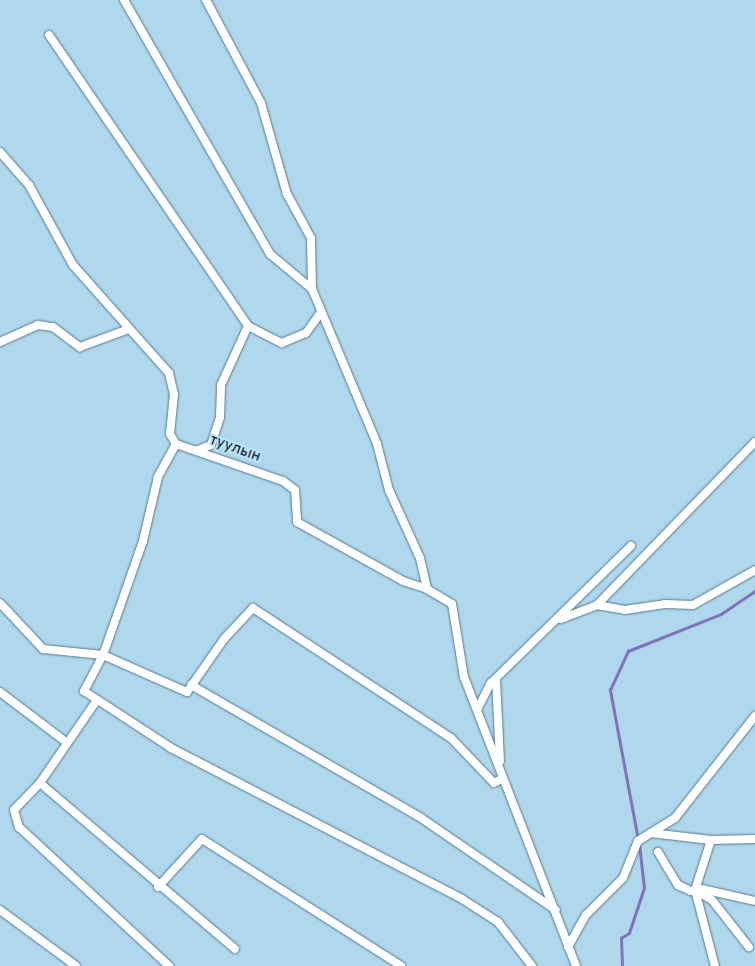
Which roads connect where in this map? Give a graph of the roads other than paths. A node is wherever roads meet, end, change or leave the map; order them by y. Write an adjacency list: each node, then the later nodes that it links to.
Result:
1 (124, 0): 5 (street)
2 (206, 0): 5 (street)
3 (49, 35): 7 (street)
4 (0, 152): 8 (street)
5 (312, 289): 6 (street)
6 (321, 312): 7 (street); 15 (street)
7 (248, 326): 12 (street)
8 (129, 329): 9 (street); 11 (street)
9 (0, 342)
10 (755, 442): 17 (street)
11 (176, 444): 12 (street, туулын); 19 (street)
12 (197, 450): 15 (street, туулын)
13 (631, 546): 18 (street)
14 (755, 570): 17 (street)
15 (427, 589): 24 (street)
16 (0, 603): 19 (street)
17 (597, 605): 18 (street)
18 (561, 619): 20 (street)
19 (103, 655): 21 (street); 23 (street)
20 (496, 679): 24 (street); 27 (street)
21 (191, 685): 28 (street); 38 (street)
22 (0, 692): 26 (street)
23 (97, 700): 26 (street); 45 (street)
24 (478, 708): 27 (street)
25 (755, 716): 30 (street)
26 (66, 742): 29 (street)
27 (500, 768): 28 (street)
28 (504, 778): 38 (street)
29 (40, 783): 34 (street); 43 (street)
30 (651, 833): 32 (street); 39 (street)
31 (755, 838): 32 (street)
32 (711, 840): 35 (street)
33 (658, 852): 35 (street)
34 (158, 887): 41 (street); 44 (street)
35 (695, 890): 36 (street); 40 (street); 47 (street)
36 (755, 901)
37 (0, 910): 42 (street)
38 (556, 910): 39 (street)
39 (568, 947): 46 (street)
40 (748, 947)
41 (235, 949)
42 (76, 966)
43 (169, 966)
44 (401, 966)
45 (532, 966)
46 (576, 966)
47 (715, 966)

